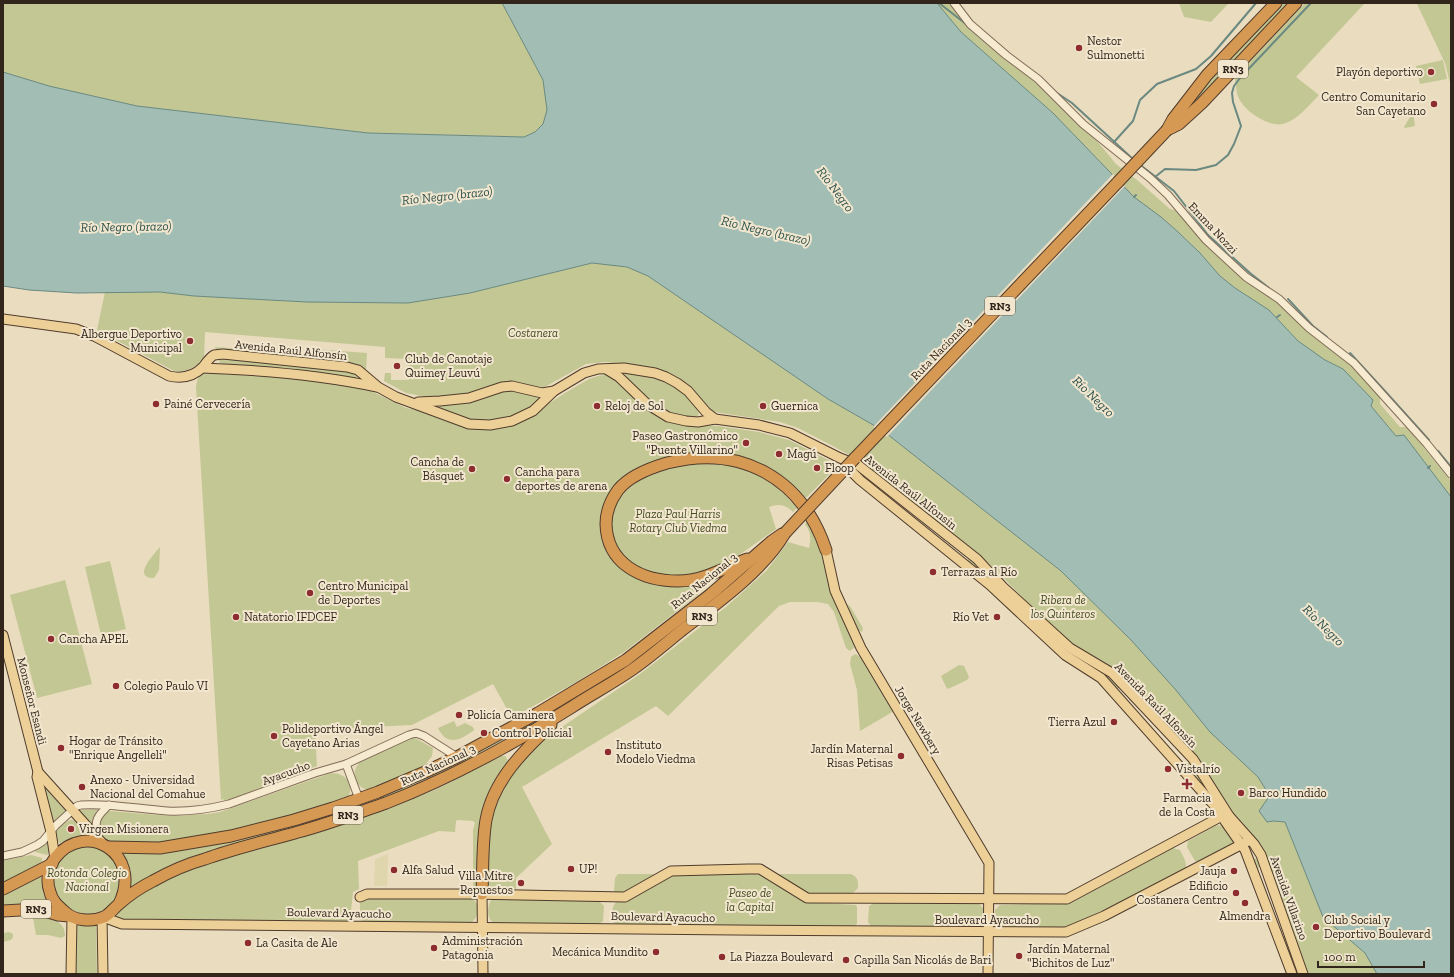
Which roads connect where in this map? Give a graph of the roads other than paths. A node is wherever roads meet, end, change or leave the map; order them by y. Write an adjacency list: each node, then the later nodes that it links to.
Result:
1 (954, 3): 13 (street, Emma Nozzi)
2 (1276, 3): 4 (highway, RN3)
3 (1296, 3): 4 (highway, RN3)
4 (1167, 130): 14 (highway, Ruta Nacional 3 / RN3, bridge)
5 (3, 319): 6 (main road, Avenida Raúl Alfonsín)
6 (202, 368): 8 (main road, Avenida Raúl Alfonsín); 8 (main road, Avenida Raúl Alfonsín)
7 (606, 369): 9 (main road, Avenida Raúl Alfonsín); 11 (main road, Avenida Raúl Alfonsín); 11 (main road, Avenida Raúl Alfonsín)
8 (378, 387): 10 (main road, Avenida Raúl Alfonsín)
9 (554, 391): 10 (main road, Avenida Raúl Alfonsín); 10 (main road, Avenida Raúl Alfonsín)
10 (413, 402)
11 (715, 419): 12 (main road, Avenida Raúl Alfonsín)
12 (846, 461): 25 (main road, Avenida Raúl Alfonsín); 25 (main road, Avenida Raúl Alfonsín)
13 (1451, 474)
14 (785, 533): 16 (highway, Ruta Nacional 3 / RN3); 18 (highway, Ruta Nacional 3 / RN3)
15 (826, 550): 16 (highway); 34 (main road, Jorge Newbery)
16 (755, 556): 19 (highway, Ruta Nacional 3 / RN3)
17 (3, 635): 21 (main road, Monseñor Esandi)
18 (570, 708): 32 (highway); 35 (highway, Ruta Nacional 3 / RN3)
19 (457, 757): 20 (street, Ayacucho); 22 (highway, Ruta Nacional 3 / RN3)
20 (346, 764): 22 (street); 23 (street, Ayacucho)
21 (38, 772): 24 (main road, Monseñor Esandi); 26 (main road, Monseñor Esandi)
22 (359, 799): 28 (highway, Ruta Nacional 3 / RN3)
23 (109, 805): 24 (street, Ayacucho); 28 (street)
24 (73, 810): 26 (street); 28 (main road, Monseñor Esandi)
25 (1225, 816): 27 (main road, Avenida Villarino); 34 (main road, Boulevard Ayacucho)
26 (51, 832): 29 (street); 30 (main road, Monseñor Esandi)
27 (1246, 842): 40 (main road, Boulevard Ayacucho); 45 (main road, Avenida Villarino); 46 (main road, Avenida Villarino)
28 (103, 843): 30 (highway, Ruta Nacional 3 / RN3); 35 (highway)
29 (3, 856)
30 (53, 861): 31 (highway, Ruta Nacional 3 / RN3); 37 (highway, RN3)
31 (3, 889)
32 (482, 894): 33 (main road, Boulevard Ayacucho); 34 (main road, Boulevard Ayacucho); 39 (main road)
33 (360, 897)
34 (989, 900): 40 (main road, Jorge Newbery)
35 (119, 904): 38 (highway, Ruta Nacional 3 / RN3)
36 (3, 910): 37 (highway, RN3)
37 (70, 916): 38 (highway, RN3); 41 (main road)
38 (103, 917): 39 (main road, Boulevard Ayacucho); 42 (main road)
39 (482, 927): 40 (main road, Boulevard Ayacucho); 43 (main road)
40 (989, 932): 44 (main road, Jorge Newbery)
41 (71, 974)
42 (102, 974)
43 (483, 974)
44 (988, 974)
45 (1292, 974)
46 (1303, 974)

